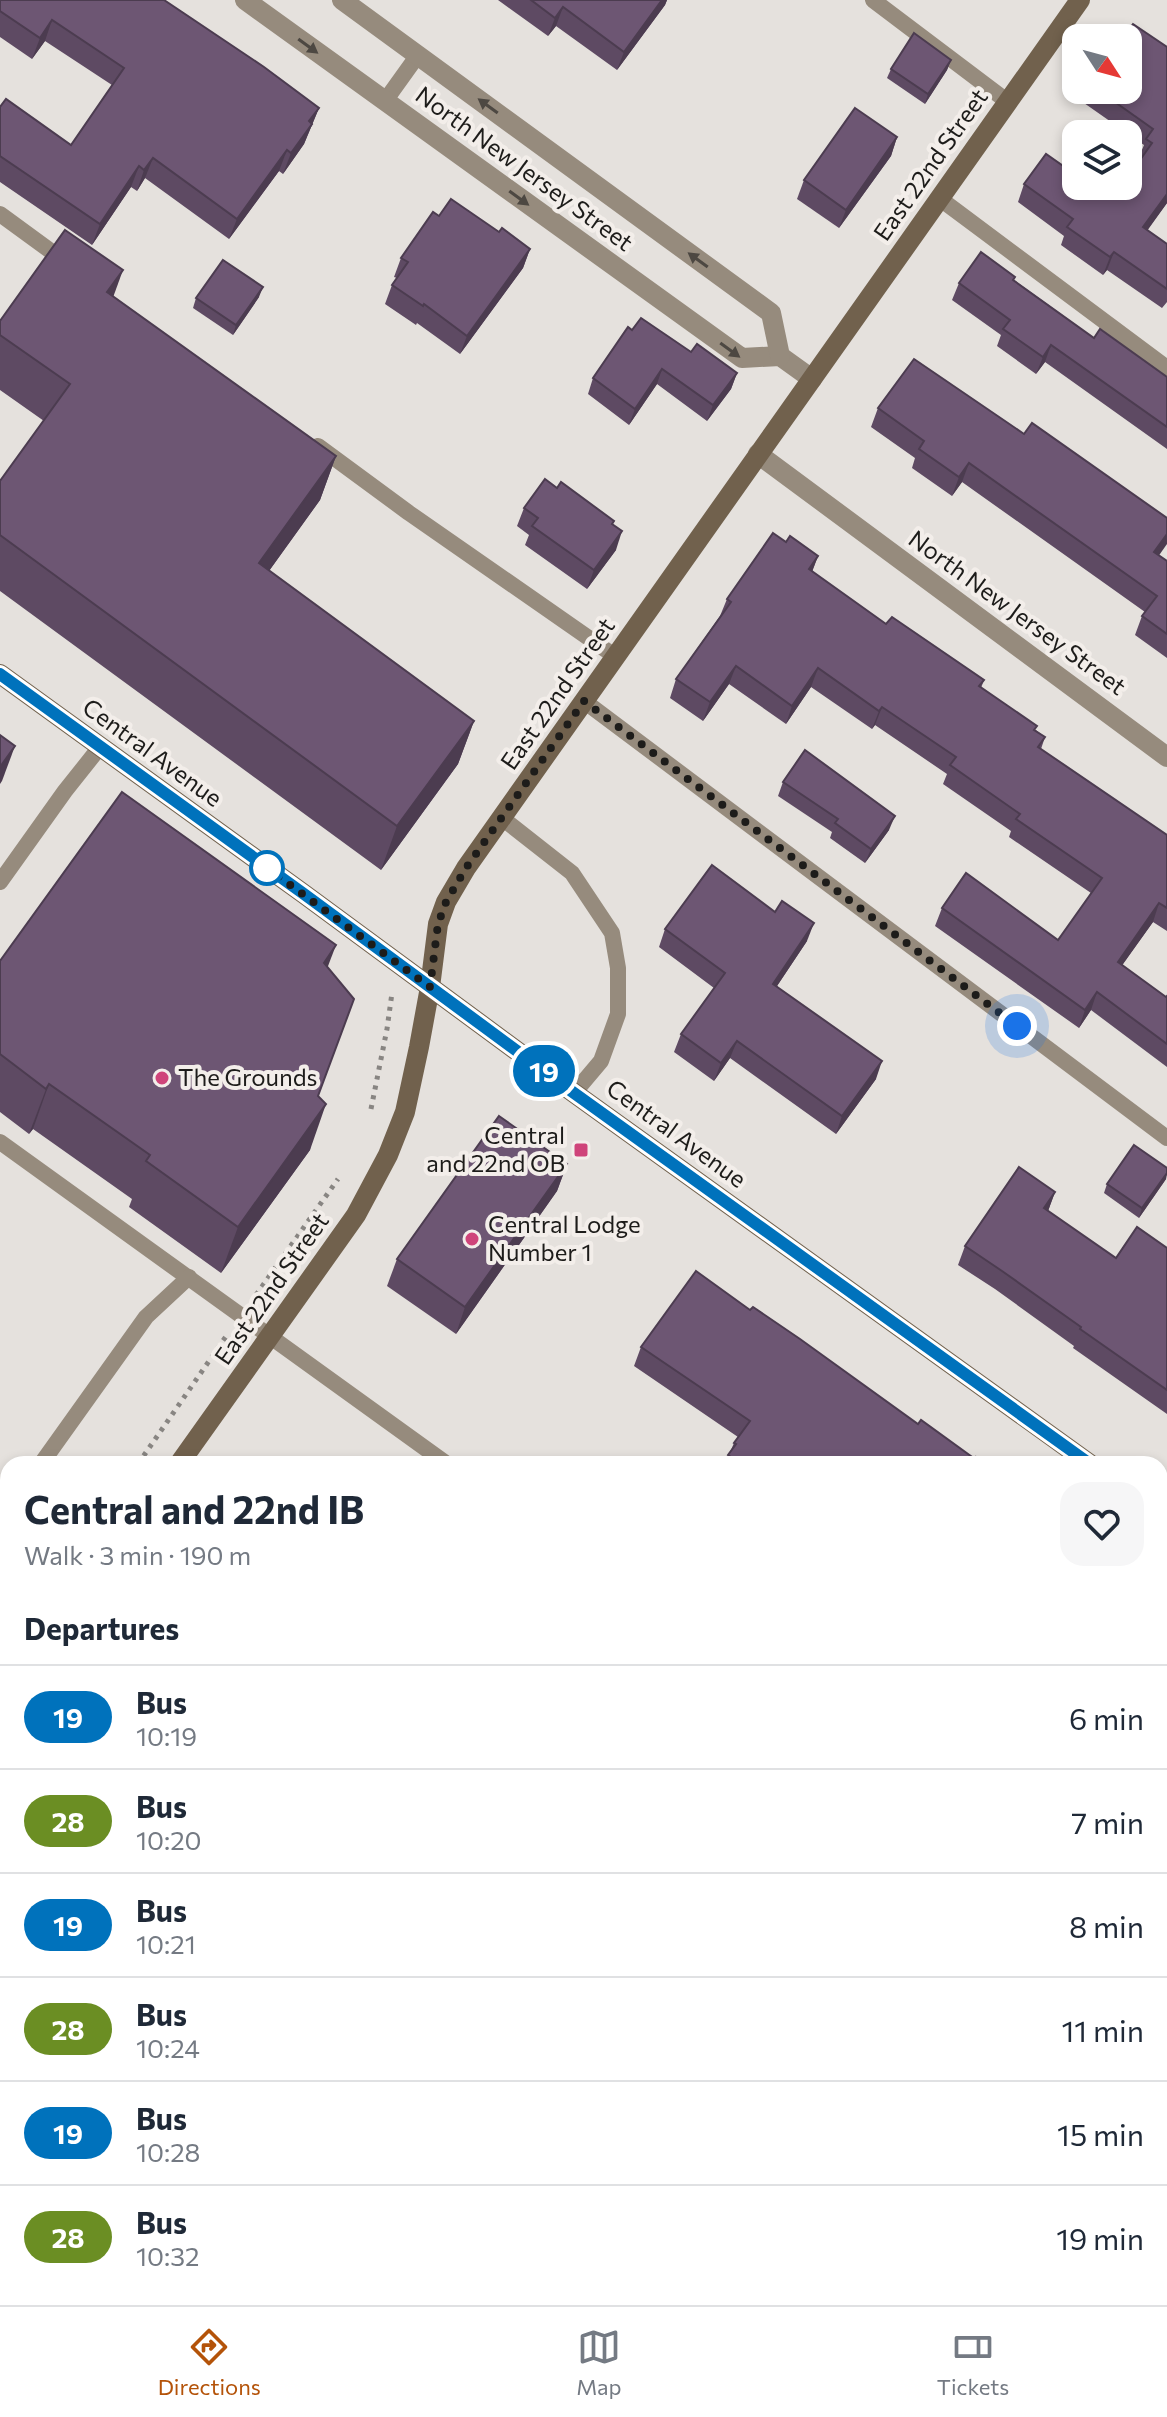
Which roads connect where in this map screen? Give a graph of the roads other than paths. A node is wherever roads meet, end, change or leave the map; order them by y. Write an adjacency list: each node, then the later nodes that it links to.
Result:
1 (245, 0): 6 (street, North New Jersey Street, one-way to 6)
2 (342, 0): 5 (street, North New Jersey Street)
3 (873, 0): 7 (lane)
4 (1080, 0): 7 (main road, East 22nd Street)
5 (418, 55): 6 (lane); 11 (street, North New Jersey Street, one-way to 5)
6 (385, 101): 11 (street, North New Jersey Street, one-way to 11)
7 (1008, 102): 8 (main road, East 22nd Street)
8 (939, 198): 12 (lane); 13 (main road, East 22nd Street)
9 (0, 214): 10 (lane)
10 (76, 269)
11 (780, 356): 13 (street)
12 (1167, 368)
13 (812, 379): 15 (main road, East 22nd Street)
14 (307, 438): 16 (lane)
15 (758, 454): 16 (main road, East 22nd Street); 20 (street, North New Jersey Street)
16 (616, 657): 18 (main road, East 22nd Street)
17 (0, 674): 19 (main road, Central Avenue)
18 (584, 701): 21 (main road, East 22nd Street); 25 (lane)
19 (100, 747): 22 (lane); 23 (main road, Central Avenue)
20 (1167, 757)
21 (502, 818): 23 (main road, East 22nd Street); 24 (lane)
22 (0, 882)
23 (430, 987): 24 (main road, Central Avenue); 28 (main road, East 22nd Street)
24 (574, 1093): 32 (main road, Central Avenue)
25 (1167, 1138)
26 (0, 1142): 27 (lane)
27 (189, 1277): 28 (lane); 29 (lane)
28 (270, 1336): 30 (main road, East 22nd Street); 31 (lane)
29 (47, 1456)
30 (185, 1456)
31 (436, 1456)
32 (1079, 1456)

